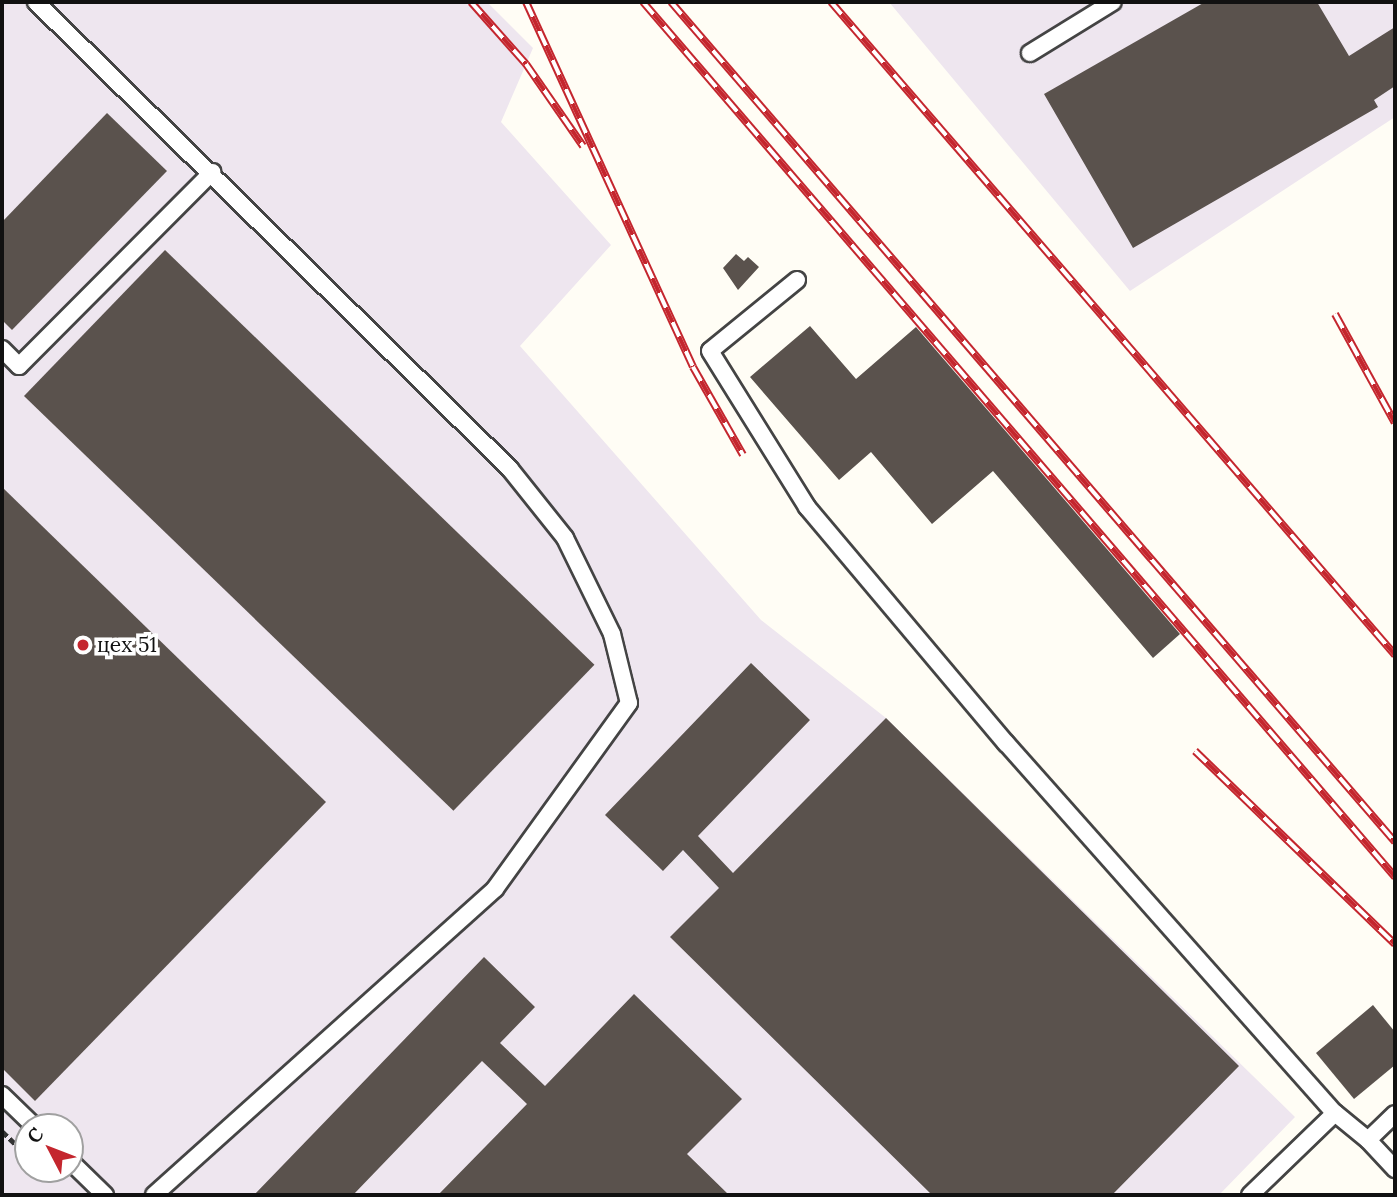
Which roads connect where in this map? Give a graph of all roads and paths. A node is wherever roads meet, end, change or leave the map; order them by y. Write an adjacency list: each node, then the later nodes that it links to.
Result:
1 (36, 2): 4 (lane)
2 (1113, 2): 3 (lane)
3 (1030, 53)
4 (212, 172): 6 (lane); 15 (lane)
5 (797, 280): 9 (lane)
6 (2, 349)
7 (2, 1095): 8 (lane)
8 (21, 1113)
9 (1335, 1113): 11 (lane); 16 (lane)
10 (1395, 1114): 11 (lane)
11 (1368, 1140): 12 (lane)
12 (1395, 1169)
13 (84, 1175): 14 (lane)
14 (105, 1195)
15 (154, 1195)
16 (1250, 1195)

